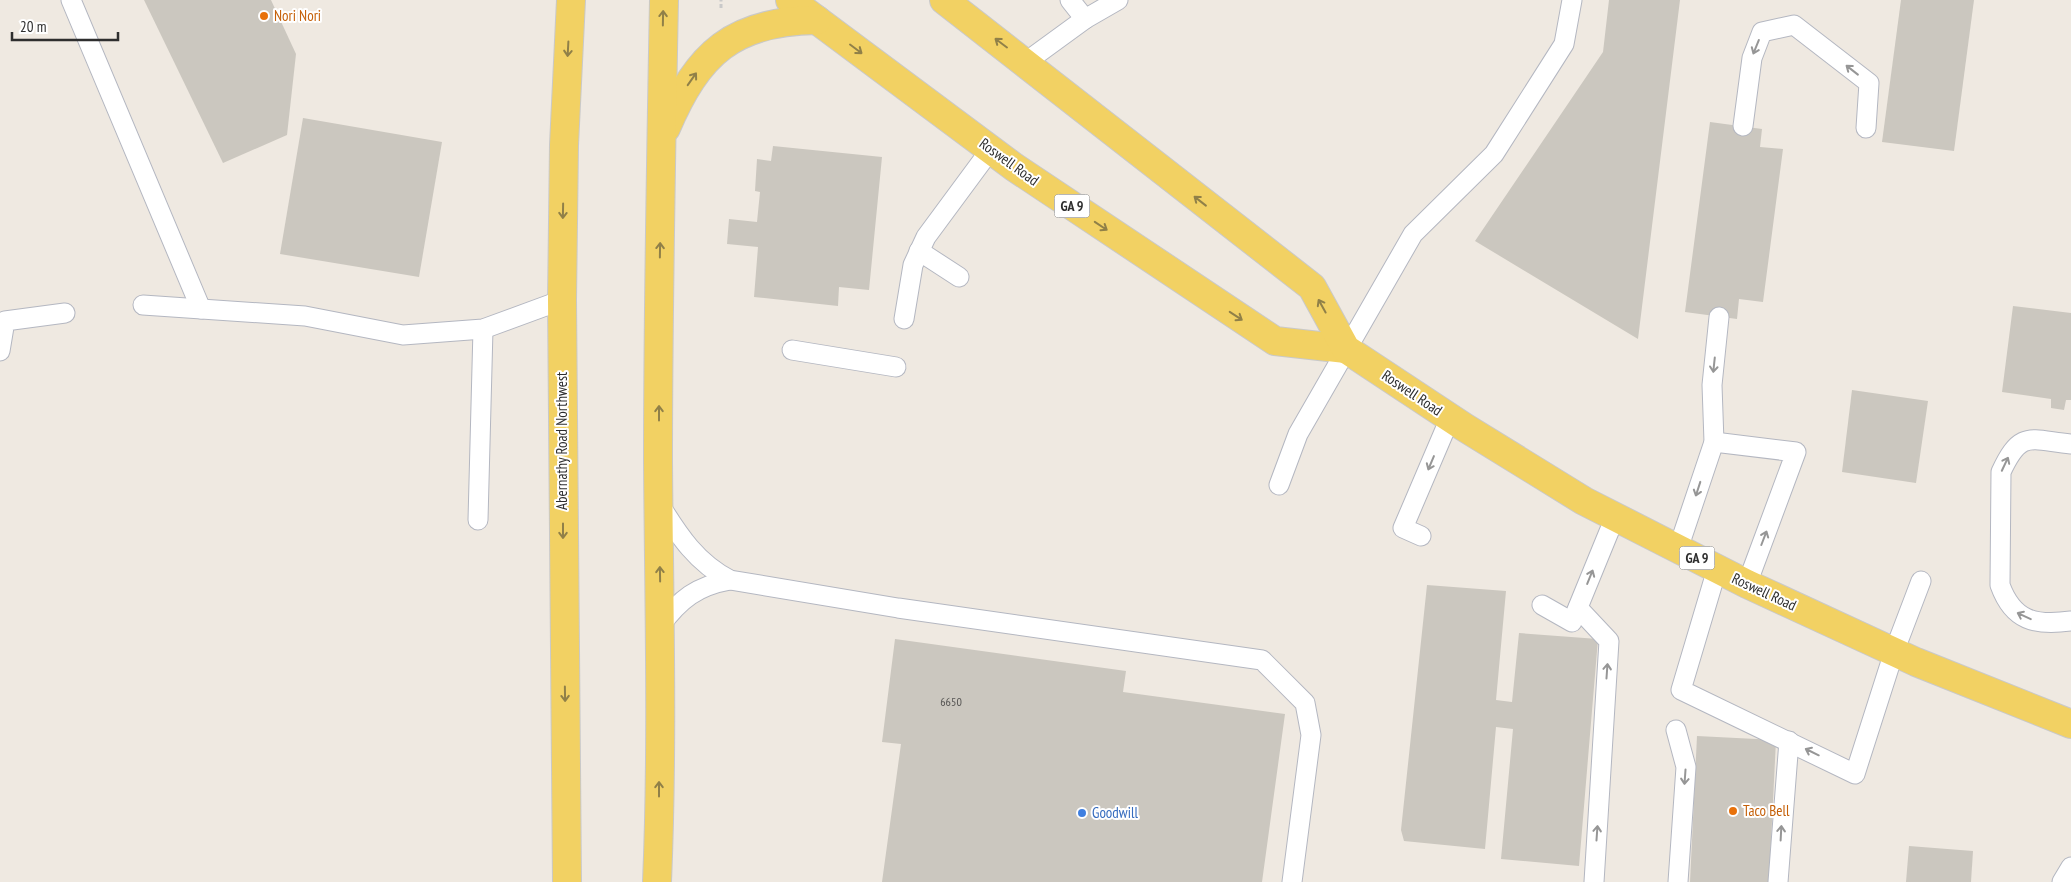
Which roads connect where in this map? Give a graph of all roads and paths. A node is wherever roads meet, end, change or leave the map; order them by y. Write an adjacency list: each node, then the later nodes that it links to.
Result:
1 (70, 0): 20 (lane)
2 (571, 0): 18 (main road, Abernathy Road Northwest, one-way to 18)
3 (664, 0): 14 (main road, one-way to 3)
4 (790, 0): 10 (main road, Roswell Road / GA 9)
5 (944, 0): 11 (main road, Roswell Road / GA 9, one-way to 5)
6 (1070, 0): 9 (lane)
7 (1118, 0): 9 (lane)
8 (1572, 0): 26 (lane)
9 (1085, 19): 11 (lane)
10 (817, 20): 14 (main road, one-way to 10); 15 (main road, Roswell Road / GA 9, one-way to 15)
11 (1026, 62): 26 (main road, Roswell Road / GA 9, one-way to 11)
12 (1743, 126): 13 (lane, one-way to 12)
13 (1866, 128)
14 (661, 137): 34 (main road, one-way to 14)
15 (990, 149): 16 (lane); 26 (main road, Roswell Road / GA 9, one-way to 26)
16 (919, 251): 17 (lane); 23 (lane)
17 (959, 277)
18 (562, 300): 25 (lane); 52 (main road, Abernathy Road Northwest, one-way to 52)
19 (144, 305): 20 (lane)
20 (201, 309): 25 (lane)
21 (65, 313): 24 (lane)
22 (1719, 317): 31 (lane, one-way to 31)
23 (904, 319)
24 (2, 320): 28 (lane)
25 (483, 328): 36 (lane)
26 (1346, 349): 30 (main road, Roswell Road / GA 9); 33 (lane)
27 (792, 350): 29 (lane)
28 (0, 351)
29 (896, 367)
30 (1450, 418): 35 (main road, Roswell Road / GA 9); 37 (lane, one-way to 37)
31 (1714, 442): 38 (lane, one-way to 38); 42 (lane, one-way to 31)
32 (2071, 444): 45 (lane, one-way to 32)
33 (1279, 485)
34 (659, 504): 40 (lane); 46 (main road, one-way to 34)
35 (1615, 516): 38 (main road, Roswell Road / GA 9); 44 (lane, one-way to 35)
36 (478, 520)
37 (1421, 536)
38 (1678, 549): 39 (main road, Roswell Road / GA 9)
39 (1717, 569): 42 (main road, Roswell Road / GA 9); 50 (lane)
40 (730, 580): 46 (lane); 54 (lane)
41 (1921, 582): 47 (lane)
42 (1747, 584): 47 (main road, Roswell Road / GA 9)
43 (1542, 605): 44 (lane)
44 (1578, 608): 55 (lane, one-way to 44)
45 (2071, 621)
46 (660, 626): 53 (main road, one-way to 46)
47 (1894, 652): 48 (main road, Roswell Road / GA 9); 50 (lane, one-way to 50)
48 (2071, 724)
49 (1676, 730): 56 (lane, one-way to 56)
50 (1789, 741): 57 (lane, one-way to 50)
51 (2071, 867): 58 (lane)
52 (567, 882)
53 (657, 882)
54 (1292, 882)
55 (1594, 882)
56 (1678, 882)
57 (1778, 882)
58 (2062, 882)

